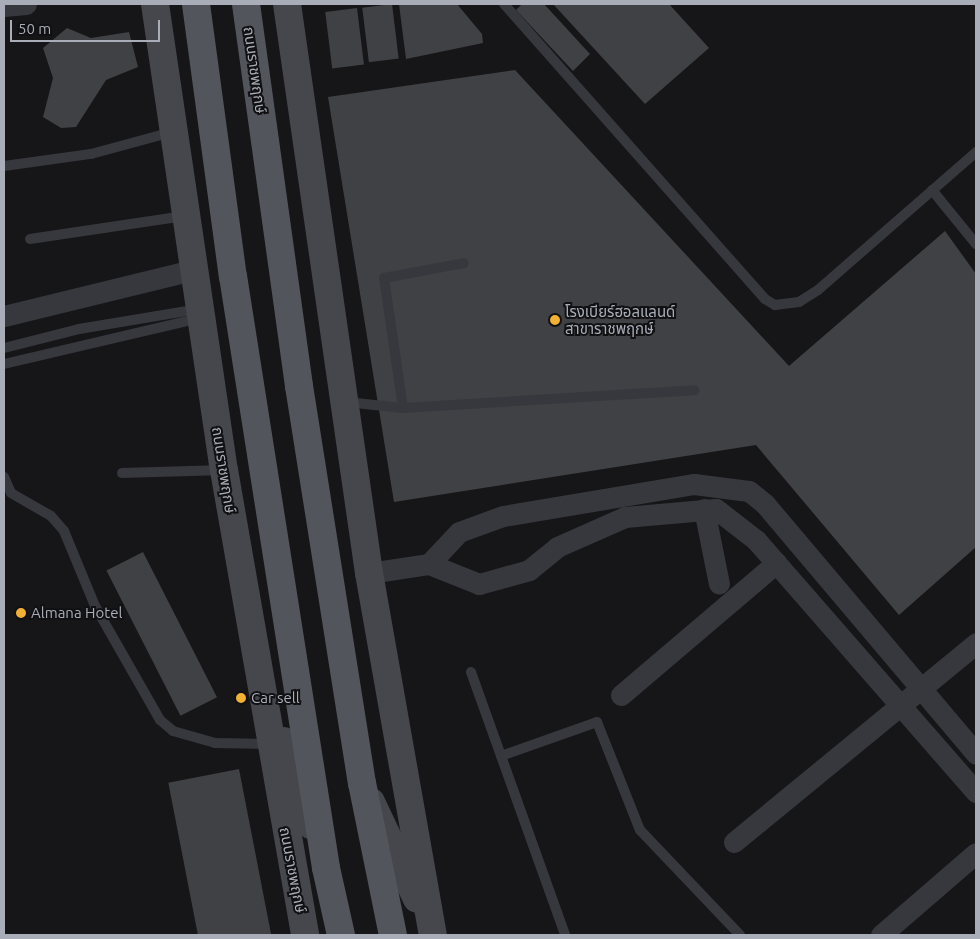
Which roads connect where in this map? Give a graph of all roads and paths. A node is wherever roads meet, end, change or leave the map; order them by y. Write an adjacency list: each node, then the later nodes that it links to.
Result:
1 (26, 4): 7 (street)
2 (155, 4): 8 (main road, ถนนราชพฤกษ์)
3 (196, 4): 50 (main road)
4 (246, 4): 46 (main road, ถนนราชพฤกษ์)
5 (287, 4): 26 (main road)
6 (504, 4): 11 (lane)
7 (4, 6)
8 (172, 132): 10 (lane); 12 (main road, ถนนราชพฤกษ์)
9 (976, 152): 11 (lane)
10 (4, 166)
11 (932, 190): 14 (lane)
12 (184, 216): 13 (lane); 16 (main road, ถนนราชพฤกษ์)
13 (30, 239)
14 (976, 244)
15 (464, 263): 27 (lane)
16 (193, 270): 17 (main road, ถนนราชพฤกษ์); 19 (street)
17 (200, 313): 18 (lane); 20 (lane); 28 (main road, ถนนราชพฤกษ์)
18 (154, 314): 20 (lane); 21 (lane)
19 (4, 316)
20 (157, 327): 23 (lane)
21 (17, 344): 22 (lane); 23 (lane)
22 (4, 348)
23 (20, 360): 24 (lane)
24 (4, 364)
25 (694, 390): 27 (lane)
26 (343, 402): 27 (lane); 35 (main road)
27 (403, 408)
28 (224, 470): 29 (lane); 38 (main road, ถนนราชพฤกษ์)
29 (122, 473)
30 (4, 477): 43 (lane)
31 (704, 509): 33 (street); 34 (street); 36 (street)
32 (792, 538): 33 (street); 34 (street); 40 (street)
33 (773, 560): 41 (street); 42 (street)
34 (429, 564): 35 (street)
35 (369, 573): 51 (main road)
36 (719, 584)
37 (976, 643): 40 (street)
38 (259, 667): 43 (main road, ถนนราชพฤกษ์); 50 (main road)
39 (471, 672): 45 (lane)
40 (919, 688): 42 (street); 44 (street)
41 (620, 695)
42 (897, 706): 47 (street); 48 (street)
43 (270, 744): 52 (main road, ถนนราชพฤกษ์)
44 (976, 754)
45 (501, 756): 55 (lane); 56 (lane)
46 (362, 783): 51 (main road); 54 (main road, ถนนราชพฤกษ์)
47 (976, 792)
48 (734, 842)
49 (976, 853): 57 (street)
50 (326, 868): 53 (main road)
51 (433, 933)
52 (305, 935)
53 (341, 935)
54 (394, 935)
55 (565, 935)
56 (740, 935)
57 (881, 935)

